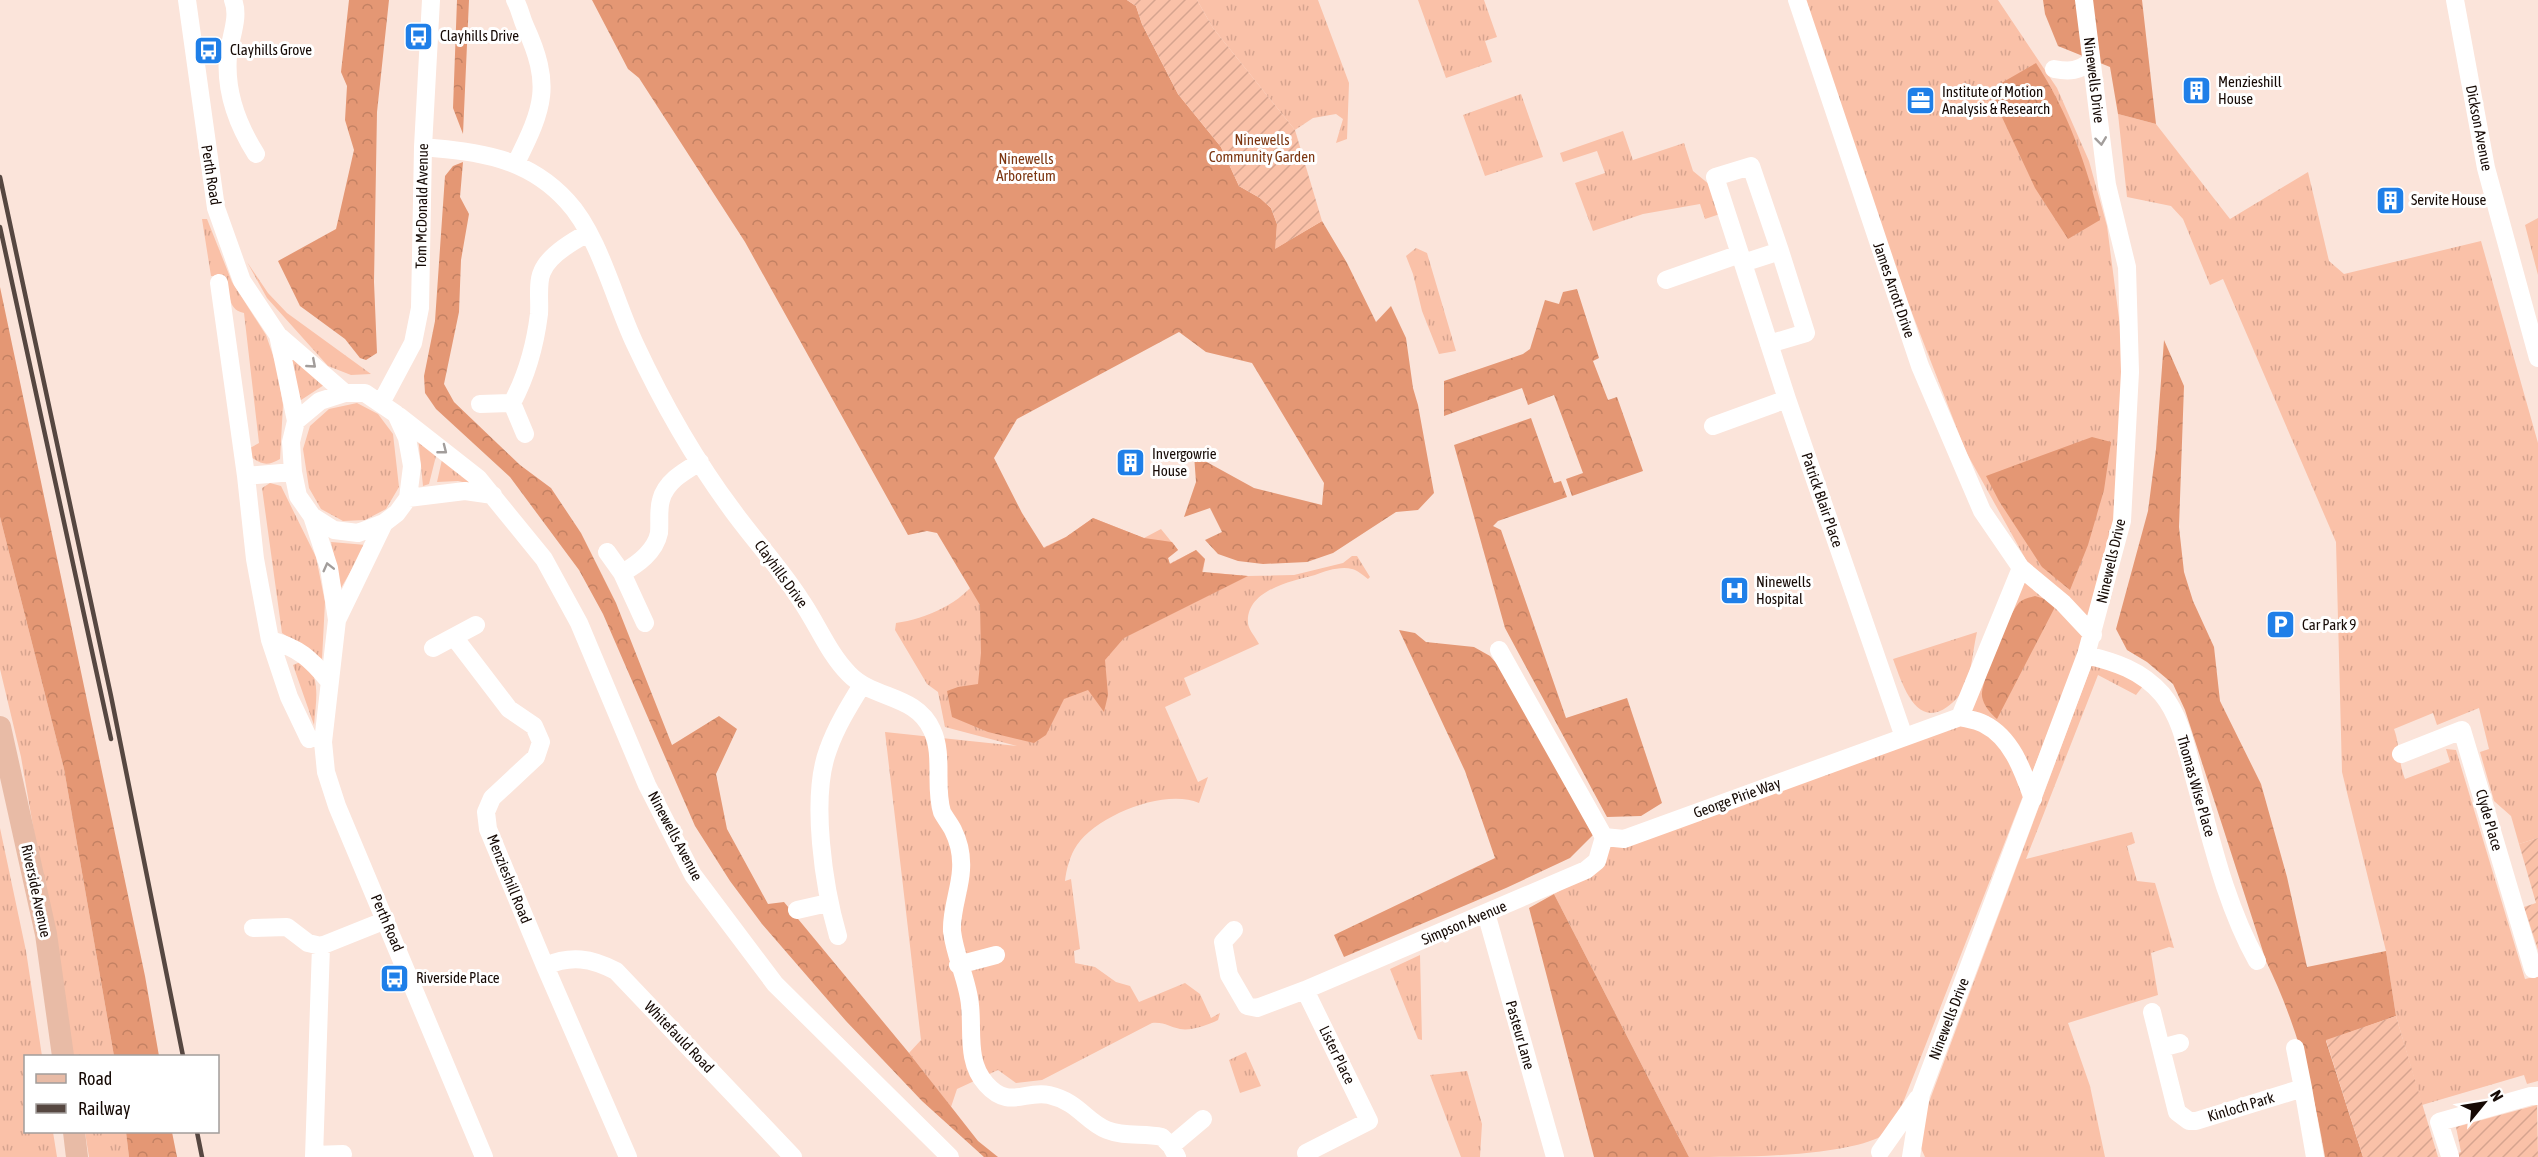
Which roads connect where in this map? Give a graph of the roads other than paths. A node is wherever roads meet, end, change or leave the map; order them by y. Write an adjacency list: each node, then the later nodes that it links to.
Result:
1 (187, 0): 19 (street, Perth Road)
2 (233, 0): 11 (street)
3 (431, 0): 10 (street, Tom McDonald Avenue)
4 (515, 0): 12 (street)
5 (1797, 0): 39 (street, James Arrott Drive)
6 (2084, 0): 8 (street, Ninewells Drive)
7 (2455, 0): 18 (street, Dickson Avenue)
8 (2091, 61): 9 (street); 44 (street, Ninewells Drive, one-way to 44)
9 (2054, 69)
10 (423, 147): 12 (street, Clayhills Drive); 24 (street, Tom McDonald Avenue)
11 (256, 154)
12 (516, 163): 13 (street, Clayhills Drive)
13 (588, 233): 25 (street); 31 (street, Clayhills Drive)
14 (1780, 251): 15 (street); 15 (street, Patrick Blair Place); 20 (street)
15 (1741, 259): 16 (street); 20 (street, Patrick Blair Place)
16 (1666, 280)
17 (219, 283): 33 (street)
18 (2530, 299): 21 (street, Dickson Avenue)
19 (278, 335): 22 (street, Perth Road, one-way to 22); 28 (street, Perth Road)
20 (1769, 344): 23 (street, Patrick Blair Place)
21 (2538, 358)
22 (345, 393): 24 (street); 28 (street)
23 (1787, 399): 29 (street); 54 (street, Patrick Blair Place)
24 (381, 402): 27 (street)
25 (512, 403): 26 (street); 30 (street)
26 (480, 404)
27 (396, 414): 34 (street, Ninewells Avenue, one-way to 34); 35 (street)
28 (296, 421): 32 (street, Perth Road)
29 (1713, 426)
30 (525, 434)
31 (700, 462): 40 (street); 51 (street, Clayhills Drive)
32 (292, 472): 33 (street); 36 (street, Perth Road)
33 (246, 476): 46 (street)
34 (493, 495): 35 (street); 93 (street, Ninewells Avenue)
35 (408, 498): 37 (street, Perth Road)
36 (312, 516): 37 (street, Perth Road); 41 (street, Perth Road, one-way to 36)
37 (384, 523): 41 (street, Perth Road)
38 (607, 552): 40 (street)
39 (2021, 568): 44 (street, James Arrott Drive); 52 (street)
40 (622, 573): 42 (street)
41 (337, 620): 50 (street, Perth Road)
42 (645, 623)
43 (476, 625): 45 (street)
44 (2093, 635): 49 (street, Ninewells Drive)
45 (454, 637): 47 (street); 70 (street, Menzieshill Road)
46 (270, 640): 50 (street); 55 (street)
47 (433, 648)
48 (1499, 650): 58 (street)
49 (2086, 655): 57 (street, Ninewells Drive); 68 (street, Thomas Wise Place)
50 (329, 681): 62 (street, Perth Road)
51 (862, 685): 59 (street); 69 (street, Clayhills Drive)
52 (1960, 717): 54 (street, George Pirie Way); 57 (street)
53 (0, 727): 77 (main road, Riverside Avenue)
54 (1904, 737): 58 (street, George Pirie Way)
55 (309, 739)
56 (2402, 754): 71 (street, Clyde Place)
57 (2033, 799): 79 (street, Ninewells Drive)
58 (1604, 837): 61 (street, Simpson Avenue)
59 (828, 903): 60 (street); 65 (street)
60 (797, 910)
61 (1486, 913): 72 (street, Simpson Avenue); 94 (street, Pasteur Lane)
62 (386, 920): 66 (street); 90 (street, Perth Road)
63 (254, 928): 66 (street)
64 (1233, 930): 72 (street, Simpson Avenue)
65 (838, 936)
66 (321, 946): 87 (street)
67 (996, 955): 69 (street)
68 (2257, 961)
69 (958, 965): 83 (street, Clayhills Drive)
70 (545, 966): 91 (street, Menzieshill Road); 92 (street, Whitefauld Road)
71 (2538, 967)
72 (1305, 990): 85 (street, Lister Place)
73 (2152, 1012): 75 (street, Kinloch Park)
74 (2180, 1043): 75 (street)
75 (2161, 1048): 78 (street, Kinloch Park)
76 (2295, 1048): 78 (street)
77 (63, 1055)
78 (2303, 1088): 96 (street)
79 (1921, 1094): 86 (street, Ninewells Drive); 95 (street, Ninewells Drive)
80 (2538, 1096): 88 (street)
81 (1203, 1119): 83 (street, Clayhills Drive)
82 (74, 1133): 89 (main road)
83 (1174, 1151)
84 (343, 1154): 87 (street)
85 (1306, 1154)
86 (1876, 1154): 95 (street)
87 (314, 1156)
88 (2450, 1156)
89 (77, 1157)
90 (484, 1157)
91 (628, 1157)
92 (793, 1157)
93 (950, 1157)
94 (1555, 1157)
95 (1910, 1157)
96 (2315, 1157)

